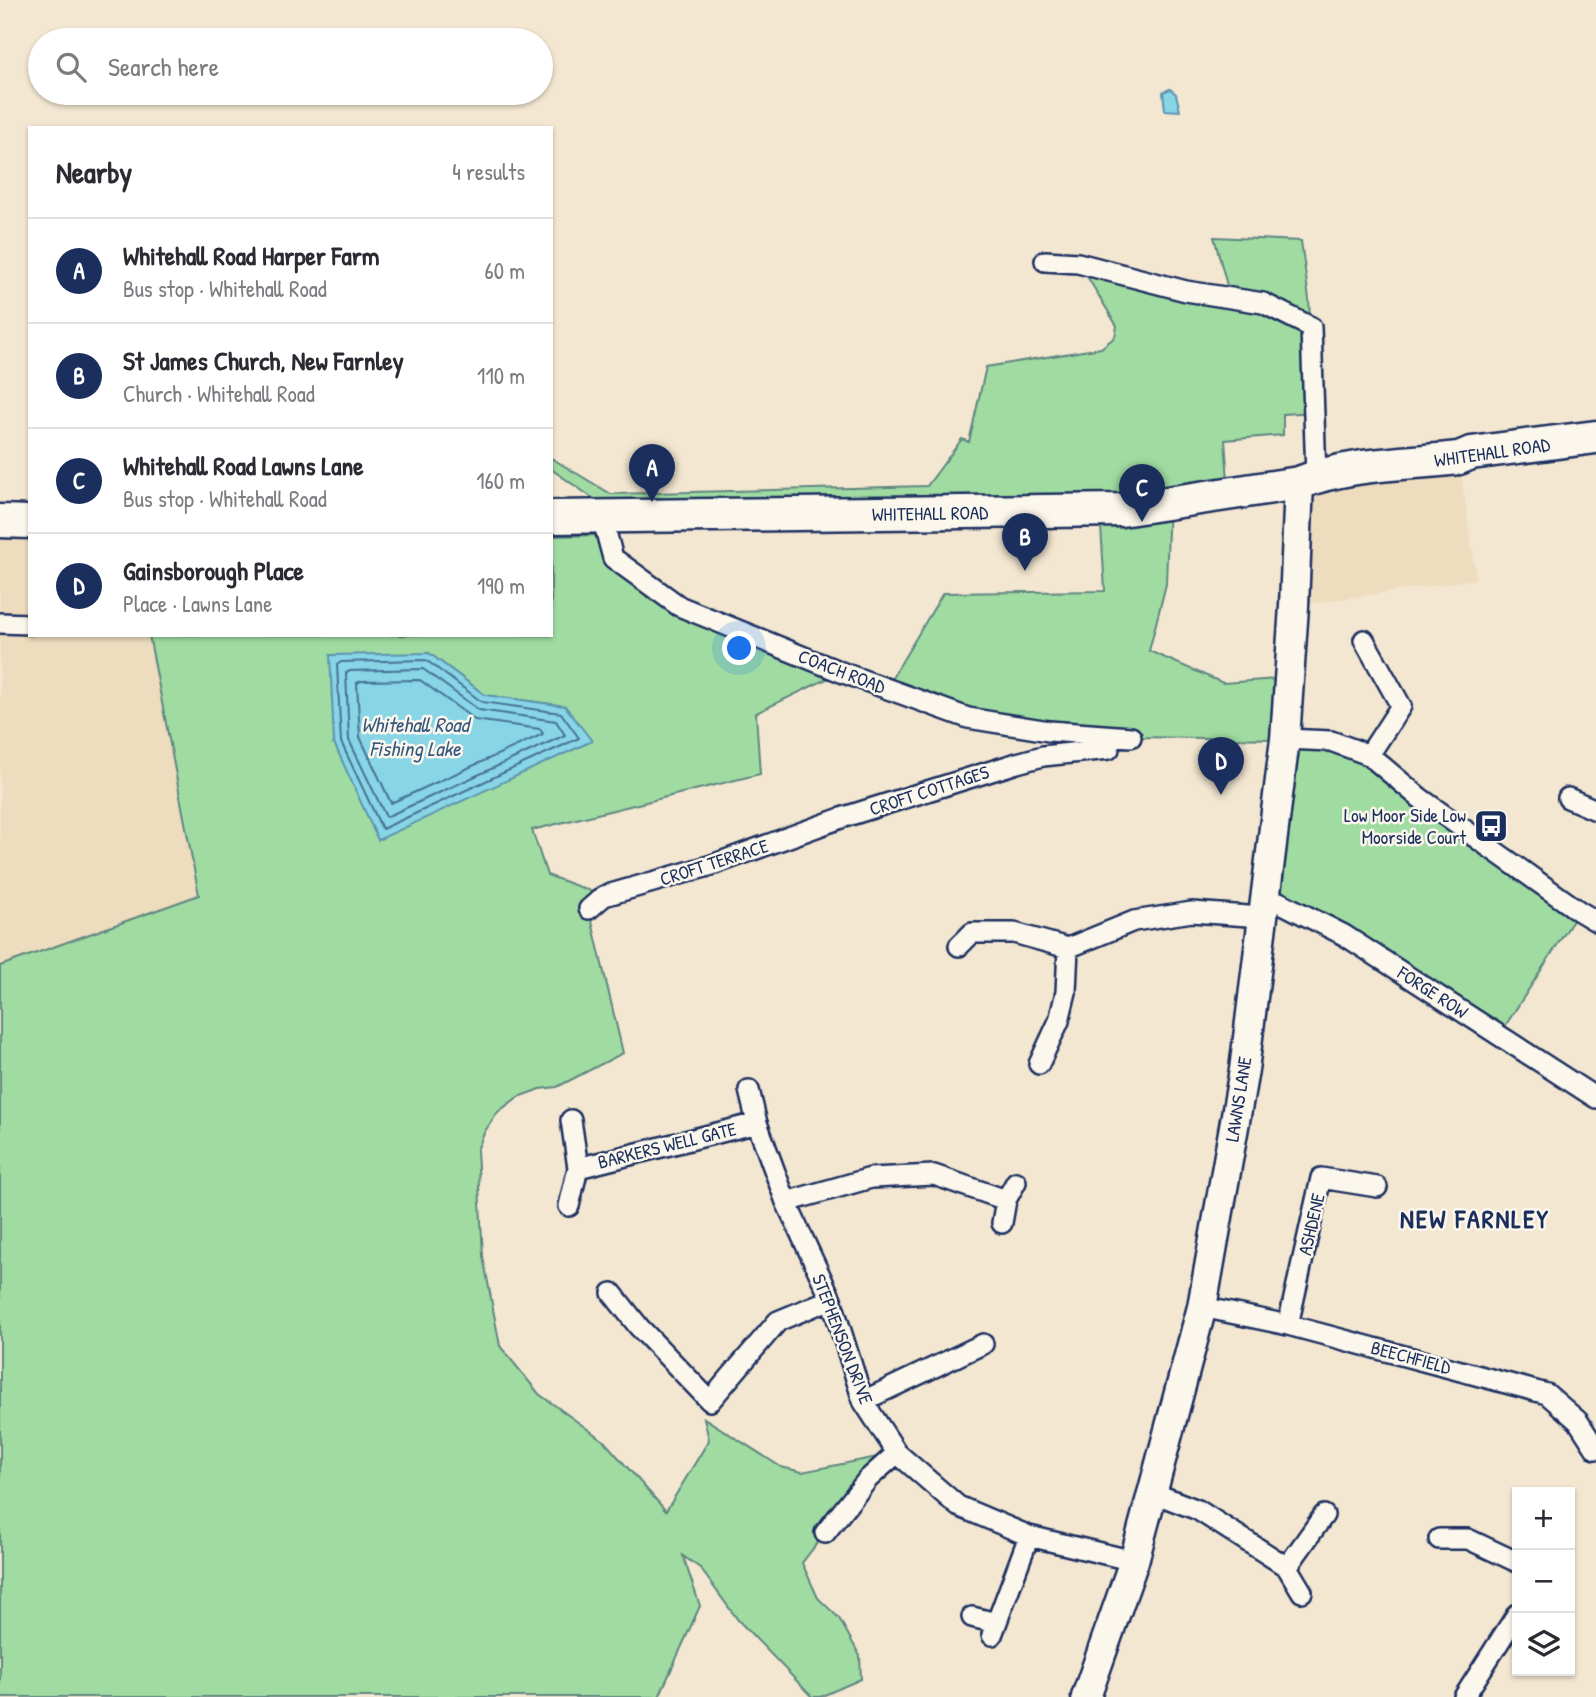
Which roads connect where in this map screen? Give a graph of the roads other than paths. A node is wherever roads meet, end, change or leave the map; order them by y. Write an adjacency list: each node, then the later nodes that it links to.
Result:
1 (1045, 261): 3 (street)
2 (1596, 437): 3 (main road, WHITEHALL ROAD)
3 (1308, 480): 5 (main road, WHITEHALL ROAD); 13 (street, LAWNS LANE)
4 (553, 517): 5 (main road, WHITEHALL ROAD)
5 (602, 517): 11 (street, COACH ROAD)
6 (0, 521): 7 (main road)
7 (28, 522)
8 (0, 624): 9 (street)
9 (28, 624)
10 (1364, 640): 14 (street)
11 (1110, 736): 12 (street, COACH ROAD); 17 (street, CROFT COTTAGES)
12 (1131, 737)
13 (1285, 739): 14 (street); 19 (street, LAWNS LANE)
14 (1369, 755): 20 (street)
15 (1568, 798): 16 (street)
16 (1596, 810)
17 (841, 818): 18 (street, CROFT TERRACE)
18 (589, 909)
19 (1263, 909): 22 (street, FORGE ROW); 25 (street, FORGE ROW); 37 (street, LAWNS LANE)
20 (1596, 921)
21 (959, 946): 22 (street)
22 (1068, 948): 23 (street)
23 (1039, 1064)
24 (750, 1090): 27 (street, STEPHENSON DRIVE)
25 (1596, 1098)
26 (571, 1120): 28 (street, BARKERS WELL GATE)
27 (757, 1123): 28 (street, BARKERS WELL GATE); 32 (street, STEPHENSON DRIVE)
28 (578, 1168): 33 (street, BARKERS WELL GATE)
29 (1016, 1182): 31 (street)
30 (1377, 1187): 38 (street, ASHDENE)
31 (1006, 1200): 32 (street); 34 (street)
32 (786, 1202): 36 (street, STEPHENSON DRIVE)
33 (569, 1206)
34 (1002, 1223)
35 (611, 1293): 36 (street)
36 (831, 1299): 40 (street, STEPHENSON DRIVE)
37 (1202, 1307): 38 (street, BEECHFIELD); 43 (street, LAWNS LANE)
38 (1288, 1325): 41 (street, BEECHFIELD)
39 (983, 1344): 40 (street)
40 (863, 1401): 42 (street, STEPHENSON DRIVE)
41 (1596, 1448)
42 (897, 1453): 45 (street); 46 (street, STEPHENSON DRIVE)
43 (1151, 1492): 49 (street, LAWNS LANE); 50 (street)
44 (1324, 1515): 50 (street)
45 (825, 1533)
46 (1029, 1536): 49 (street, STEPHENSON DRIVE); 52 (street)
47 (1440, 1539): 48 (street)
48 (1512, 1560)
49 (1134, 1561): 54 (street, LAWNS LANE)
50 (1286, 1567): 51 (street)
51 (1302, 1592)
52 (972, 1617)
53 (1512, 1622): 55 (street)
54 (1086, 1697)
55 (1464, 1697)

